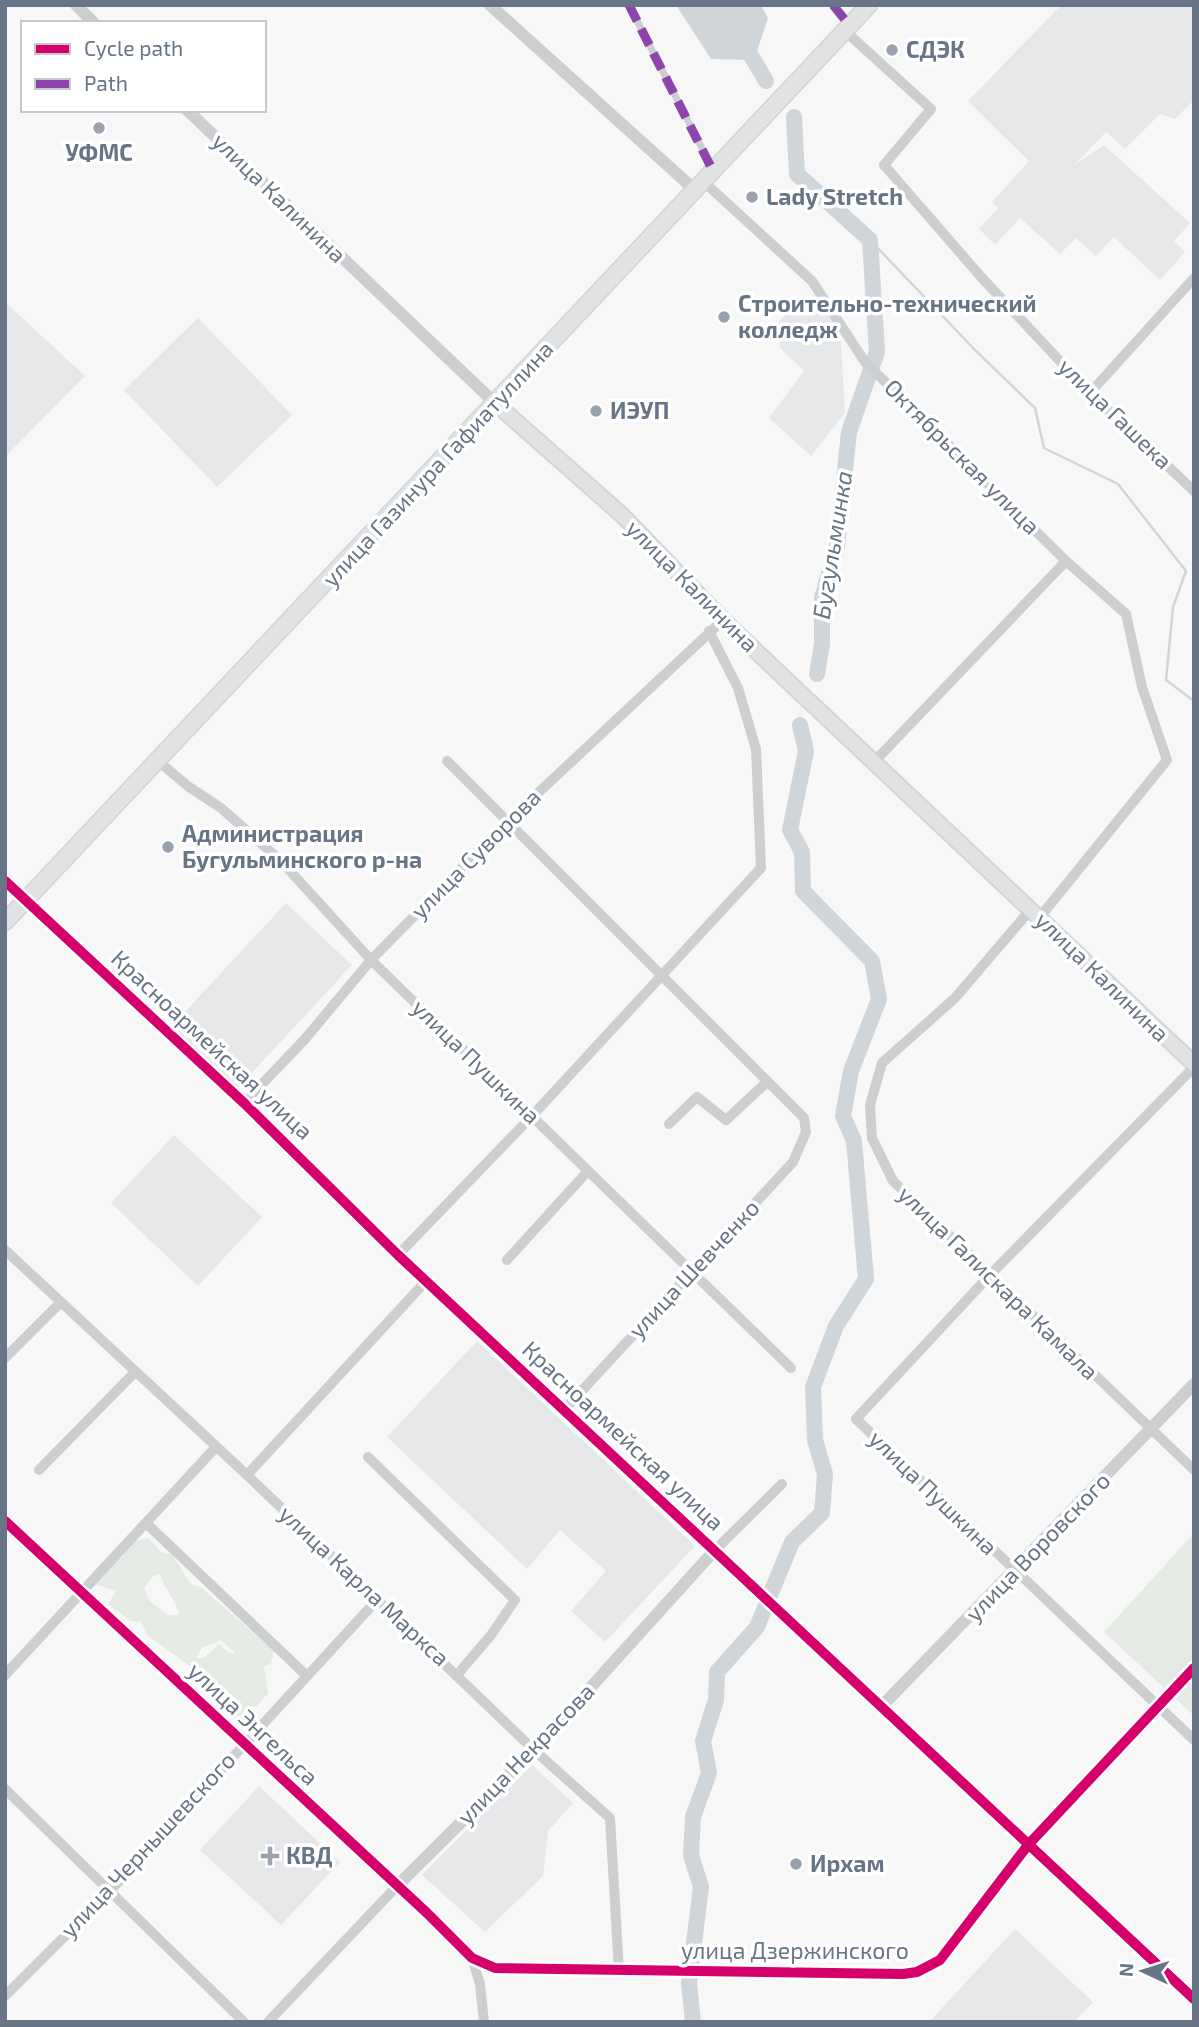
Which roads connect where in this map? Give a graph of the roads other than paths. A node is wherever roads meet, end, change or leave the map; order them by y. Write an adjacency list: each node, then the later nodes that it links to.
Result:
1 (76, 5): 6 (street)
2 (490, 5): 9 (street, Октябрьская улица)
3 (629, 5): 9 (street)
4 (833, 5): 7 (street)
5 (869, 5): 7 (main road, улица Газинура Гафиатуллина)
6 (92, 21)
7 (847, 28): 9 (main road, улица Газинура Гафиатуллина); 11 (street, улица Гашека)
8 (189, 112): 12 (street, улица Калинина)
9 (704, 182): 12 (main road, улица Газинура Гафиатуллина); 14 (street, Октябрьская улица)
10 (1194, 278): 11 (street)
11 (1090, 393): 13 (street, улица Гашека)
12 (495, 402): 15 (main road, улица Калинина); 17 (main road, улица Газинура Гафиатуллина)
13 (1194, 491)
14 (1066, 561): 19 (street); 23 (street, Октябрьская улица)
15 (723, 620): 16 (street, улица Суворова); 19 (main road, улица Калинина)
16 (709, 631): 20 (street, улица Суворова); 26 (street)
17 (158, 761): 22 (main road, улица Газинура Гафиатуллина); 25 (street, улица Пушкина)
18 (447, 761): 20 (street)
19 (874, 762): 23 (main road, улица Калинина)
20 (508, 821): 25 (street, улица Суворова); 26 (street)
21 (5, 881): 22 (street)
22 (26, 901): 24 (main road, улица Газинура Гафиатуллина); 29 (street, Красноармейская улица)
23 (1035, 913): 27 (main road, улица Калинина); 37 (street, улица Галискара Камала)
24 (5, 922)
25 (371, 960): 29 (street, улица Суворова); 30 (street, улица Пушкина)
26 (662, 976): 28 (street); 30 (street)
27 (1194, 1066): 37 (street)
28 (767, 1082): 31 (street); 36 (street, улица Шевченко)
29 (244, 1103): 34 (street, Красноармейская улица)
30 (531, 1117): 32 (street, улица Пушкина); 34 (street)
31 (669, 1125)
32 (587, 1172): 35 (street); 36 (street, улица Пушкина)
33 (5, 1250): 39 (street, улица Карла Маркса)
34 (398, 1255): 38 (street, Красноармейская улица)
35 (507, 1260)
36 (690, 1271): 41 (street, улица Пушкина); 44 (street, улица Шевченко)
37 (990, 1275): 45 (street, улица Галискара Камала); 55 (street, улица Пушкина)
38 (426, 1281): 44 (street, Красноармейская улица); 50 (street)
39 (61, 1302): 40 (street); 42 (street, улица Карла Маркса)
40 (5, 1358)
41 (791, 1368)
42 (135, 1371): 46 (street, улица Карла Маркса); 48 (street)
43 (1194, 1384): 45 (street, улица Воровского)
44 (564, 1410): 54 (street, Красноармейская улица)
45 (1152, 1430): 49 (street, улица Галискара Камала); 55 (street, улица Воровского)
46 (216, 1447): 50 (street, улица Карла Маркса); 53 (street)
47 (368, 1457): 61 (street)
48 (39, 1470)
49 (1194, 1470)
50 (247, 1475): 57 (street, улица Карла Маркса)
51 (782, 1484): 54 (street, улица Некрасова)
52 (5, 1521): 56 (street, улица Энгельса)
53 (146, 1523): 56 (street); 60 (street)
54 (714, 1551): 62 (street, Красноармейская улица); 66 (street, улица Некрасова)
55 (1015, 1572): 62 (street, улица Воровского); 63 (street, улица Пушкина)
56 (80, 1592): 59 (street); 65 (street, улица Энгельса)
57 (377, 1600): 60 (street, улица Чернышевского); 61 (street, улица Карла Маркса)
58 (1194, 1668): 63 (street, улица Дзержинского)
59 (5, 1675)
60 (306, 1675): 65 (street, улица Чернышевского)
61 (457, 1675): 66 (street, улица Карла Маркса)
62 (881, 1707): 68 (street, Красноармейская улица)
63 (1157, 1707): 64 (street, улица Пушкина); 68 (street, улица Дзержинского)
64 (1194, 1740)
65 (242, 1744): 69 (street, улица Энгельса); 70 (street, улица Чернышевского)
66 (534, 1750): 69 (street, улица Некрасова); 72 (street, улица Карла Маркса)
67 (5, 1789): 70 (street)
68 (1028, 1844): 72 (street, улица Дзержинского); 74 (street, Красноармейская улица)
69 (397, 1886): 71 (street, улица Энгельса); 76 (street, улица Некрасова)
70 (108, 1893): 73 (street, улица Чернышевского); 75 (street)
71 (472, 1958): 72 (street, улица Дзержинского); 77 (street)
72 (619, 1971)
73 (5, 1996)
74 (1194, 1999)
75 (244, 2022)
76 (268, 2022)
77 (484, 2022)

